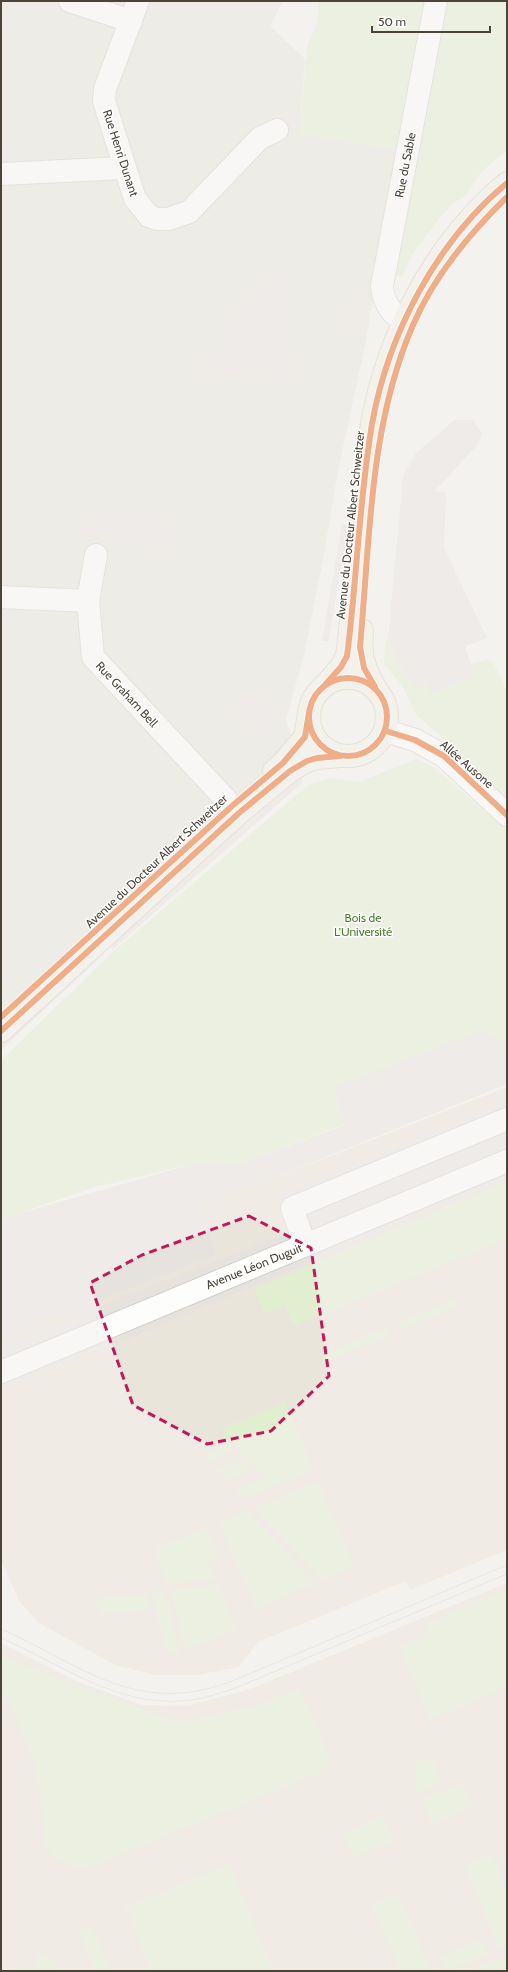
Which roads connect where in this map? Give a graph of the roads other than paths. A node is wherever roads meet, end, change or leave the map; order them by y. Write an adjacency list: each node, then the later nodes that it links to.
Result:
1 (70, 1): 3 (street)
2 (436, 1): 9 (street, Rue du Sable)
3 (135, 11): 5 (street, Rue Henri Dunant)
4 (277, 130): 5 (street, Rue Henri Dunant)
5 (124, 168): 6 (street)
6 (1, 174)
7 (507, 183): 9 (main road, Avenue du Docteur Albert Schweitzer)
8 (507, 197): 14 (main road, Avenue du Docteur Albert Schweitzer)
9 (405, 321): 13 (main road, Avenue du Docteur Albert Schweitzer)
10 (96, 555): 12 (street, Rue Graham Bell)
11 (1, 596): 12 (street)
12 (88, 601): 18 (street, Rue Graham Bell)
13 (324, 686): 14 (main road); 15 (main road)
14 (375, 687): 16 (main road)
15 (309, 713): 17 (main road); 18 (main road, Avenue du Docteur Albert Schweitzer)
16 (386, 731): 17 (main road); 19 (street, Allée Ausone)
17 (340, 756): 21 (main road, Avenue du Docteur Albert Schweitzer)
18 (232, 806): 20 (main road, Avenue du Docteur Albert Schweitzer)
19 (507, 815)
20 (1, 1017)
21 (1, 1031)
22 (507, 1119): 24 (street)
23 (507, 1161): 24 (street, Avenue Léon Duguit)
24 (305, 1245): 25 (street, Avenue Léon Duguit)
25 (1, 1372)

